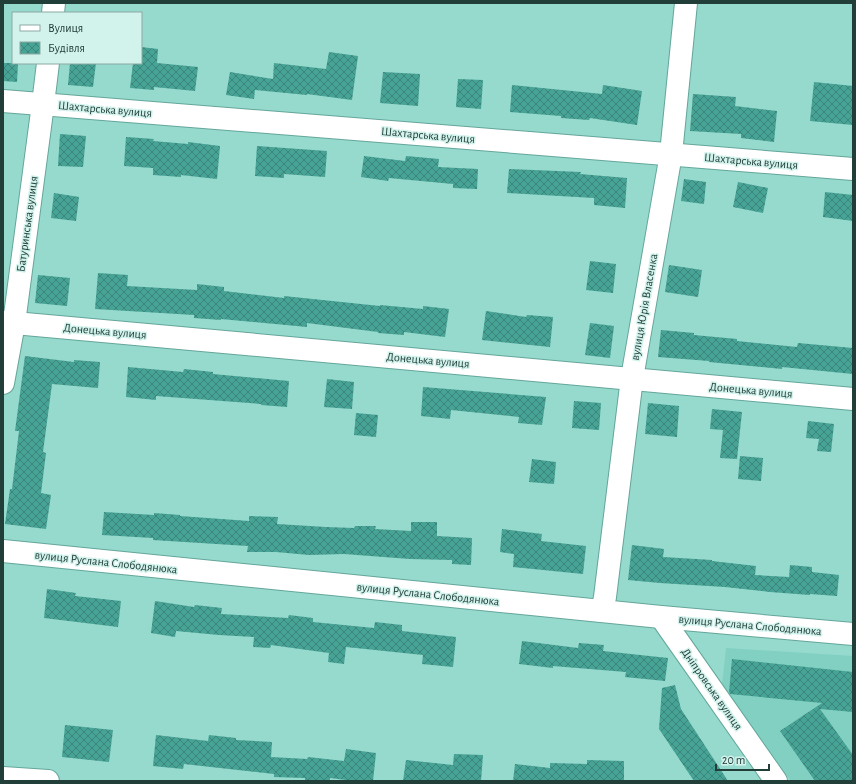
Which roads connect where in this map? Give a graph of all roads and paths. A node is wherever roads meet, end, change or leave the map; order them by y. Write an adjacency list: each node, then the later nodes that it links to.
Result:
1 (686, 3): 5 (street, вулиця Юрія Власенка)
2 (48, 64): 4 (street, Батуринська вулиця)
3 (3, 101): 4 (street, Шахтарська вулиця)
4 (43, 104): 5 (street, Шахтарська вулиця); 7 (street, Батуринська вулиця)
5 (671, 154): 6 (street, Шахтарська вулиця); 8 (street, вулиця Юрія Власенка)
6 (853, 169)
7 (8, 323): 8 (street, Донецька вулиця); 9 (street, Батуринська вулиця)
8 (632, 378): 10 (street, Донецька вулиця); 12 (street, вулиця Юрія Власенка)
9 (3, 383)
10 (853, 399)
11 (3, 551): 12 (street, вулиця Руслана Слободянюка)
12 (602, 611): 13 (street, вулиця Руслана Слободянюка)
13 (661, 617): 14 (street, вулиця Руслана Слободянюка); 17 (street, Дніпровська вулиця)
14 (853, 634)
15 (3, 778): 16 (street)
16 (48, 781)
17 (776, 781)

